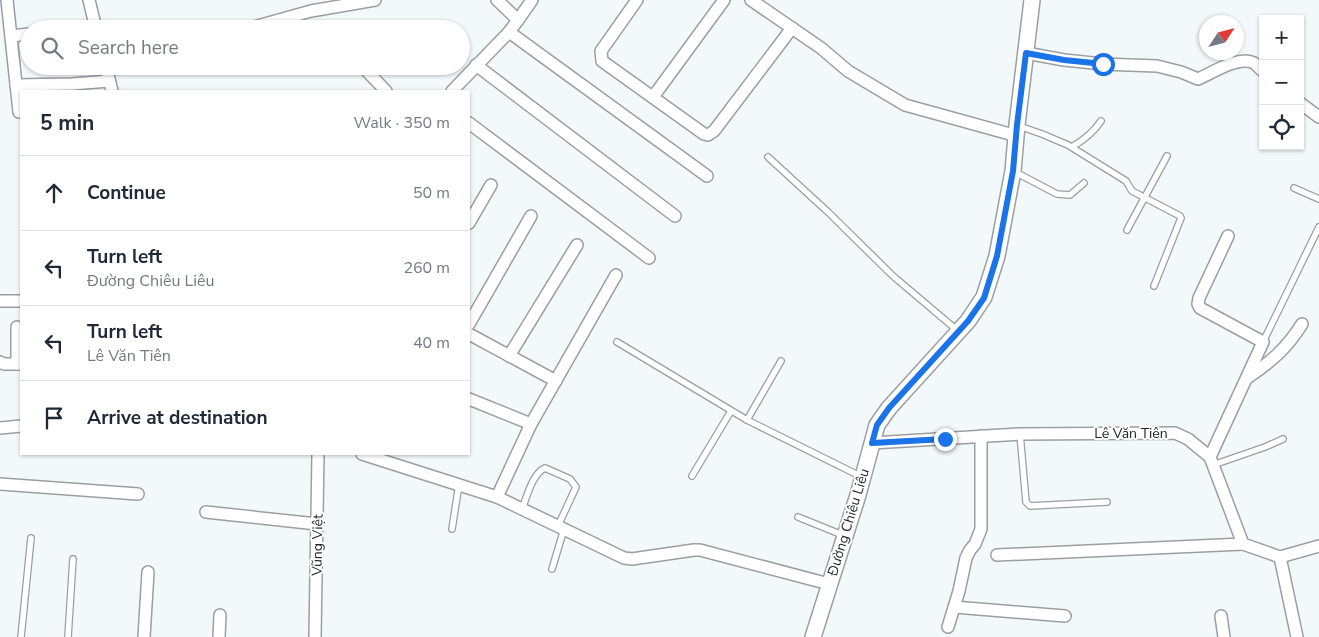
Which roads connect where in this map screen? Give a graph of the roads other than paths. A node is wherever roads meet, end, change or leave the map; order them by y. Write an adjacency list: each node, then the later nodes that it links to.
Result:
1 (7, 0): 16 (street)
2 (89, 0): 10 (street)
3 (375, 0): 11 (street)
4 (497, 0): 12 (street)
5 (532, 0): 12 (street)
6 (637, 0): 27 (street)
7 (724, 0): 27 (street)
8 (1032, 0): 17 (street, Đường Chiêu Liêu)
9 (756, 1): 13 (street)
10 (94, 20)
11 (278, 20)
12 (518, 20): 14 (street)
13 (792, 28): 27 (street); 33 (street)
14 (510, 32): 18 (street); 38 (street)
15 (20, 35): 16 (street)
16 (11, 36): 23 (street)
17 (1026, 53): 19 (street); 33 (street, Đường Chiêu Liêu)
18 (476, 65): 20 (street); 45 (street)
19 (1259, 67)
20 (470, 72)
21 (371, 75): 25 (street)
22 (467, 75): 26 (street)
23 (16, 86): 24 (street); 29 (street)
24 (111, 86)
25 (385, 90)
26 (453, 90)
27 (653, 97)
28 (1304, 105): 30 (street)
29 (19, 112)
30 (1318, 113)
31 (1101, 120): 34 (lane)
32 (470, 124): 51 (street)
33 (1017, 130): 34 (lane); 37 (street, Đường Chiêu Liêu)
34 (1072, 147): 42 (lane)
35 (1167, 156): 42 (lane)
36 (768, 157): 59 (lane)
37 (1013, 171): 39 (lane); 59 (street, Đường Chiêu Liêu)
38 (707, 176)
39 (1084, 183)
40 (491, 185): 46 (street)
41 (1294, 188): 43 (lane)
42 (1144, 198): 48 (lane); 53 (lane)
43 (1319, 199)
44 (531, 216): 56 (street)
45 (675, 216)
46 (470, 221)
47 (1319, 227): 62 (lane)
48 (1127, 230)
49 (1228, 236): 62 (street)
50 (577, 245): 63 (street)
51 (649, 258)
52 (616, 275): 68 (street)
53 (1154, 286)
54 (0, 301): 55 (street)
55 (20, 301)
56 (470, 322)
57 (1302, 324): 67 (street)
58 (17, 327): 66 (street)
59 (958, 331): 78 (street, Đường Chiêu Liêu)
60 (470, 335): 63 (street)
61 (617, 342): 70 (lane)
62 (1263, 342): 67 (street)
63 (509, 356): 68 (street)
64 (781, 361): 71 (lane)
65 (0, 362): 66 (street)
66 (19, 364)
67 (1246, 378): 81 (street)
68 (556, 381): 72 (street)
69 (470, 398): 72 (street)
70 (731, 411): 71 (lane); 82 (lane)
71 (747, 420): 83 (lane)
72 (532, 424): 87 (street)
73 (20, 426): 74 (street)
74 (0, 428)
75 (1020, 434): 76 (street, Lê Văn Tiên); 81 (street, Lê Văn Tiên); 88 (lane)
76 (981, 436): 78 (street, Lê Văn Tiên); 105 (street)
77 (1283, 439): 81 (lane)
78 (872, 443): 83 (street, Đường Chiêu Liêu)
79 (318, 455): 92 (street, Vũng Việt)
80 (365, 455): 85 (street)
81 (1211, 461): 97 (street, Lê Văn Tiên)
82 (692, 476)
83 (862, 477): 95 (street, Đường Chiêu Liêu)
84 (0, 484): 86 (street)
85 (459, 484): 87 (street); 94 (lane)
86 (138, 494)
87 (497, 497): 89 (street)
88 (1107, 502)
89 (522, 509): 93 (street); 93 (lane)
90 (206, 512): 92 (street)
91 (798, 517): 95 (lane)
92 (317, 524): 114 (street, Vũng Việt)
93 (561, 528): 102 (lane); 104 (street)
94 (452, 529)
95 (845, 536): 104 (street, Đường Chiêu Liêu)
96 (31, 538): 110 (lane)
97 (1243, 544): 99 (street); 100 (street)
98 (1319, 546): 100 (street)
99 (996, 555)
100 (1280, 557): 117 (street)
101 (73, 559): 111 (lane)
102 (552, 569)
103 (148, 572): 112 (street)
104 (829, 584): 115 (street, Đường Chiêu Liêu)
105 (954, 607): 107 (street); 109 (street)
106 (220, 615): 113 (street)
107 (1065, 616)
108 (1221, 616): 116 (street)
109 (948, 627)
110 (21, 637)
111 (68, 637)
112 (144, 637)
113 (219, 637)
114 (315, 637)
115 (815, 637)
116 (1224, 637)
117 (1297, 637)

